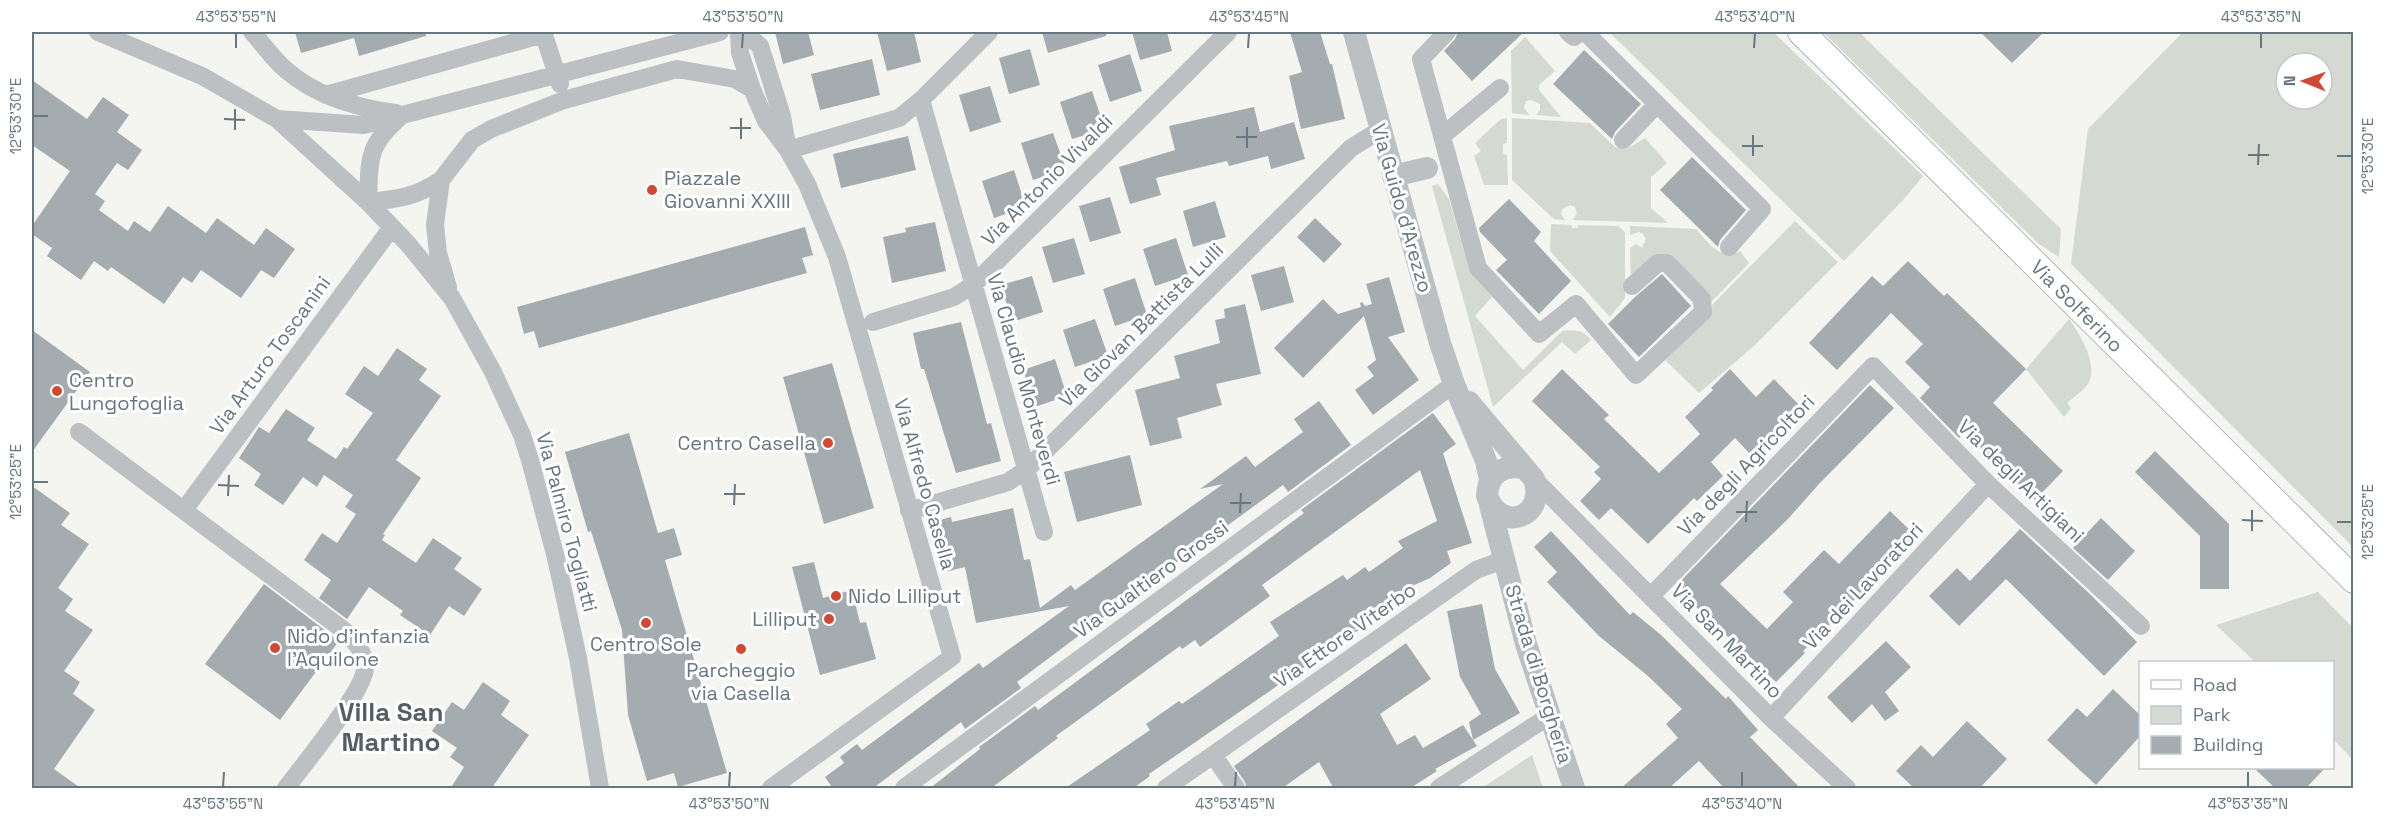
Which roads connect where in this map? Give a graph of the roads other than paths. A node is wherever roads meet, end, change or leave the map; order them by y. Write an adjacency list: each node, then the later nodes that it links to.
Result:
1 (98, 32): 25 (street, Via Palmiro Togliatti)
2 (252, 32): 20 (street)
3 (720, 32): 15 (street)
4 (739, 32): 19 (street, Via Alfredo Casella)
5 (744, 32): 29 (street, Via Alfredo Casella)
6 (989, 32): 22 (street)
7 (1228, 32): 37 (street, Via Antonio Vivaldi)
8 (1354, 32): 26 (street, Via Guido d'Arezzo)
9 (1447, 32): 27 (street)
10 (1568, 32): 11 (street)
11 (1580, 32)
12 (1585, 32): 23 (street)
13 (1801, 32): 55 (main road, Via Solferino)
14 (544, 33): 17 (street); 20 (street)
15 (668, 38): 16 (street); 17 (street)
16 (677, 69): 19 (street); 21 (street)
17 (557, 74): 21 (street); 24 (street)
18 (1500, 88): 27 (street)
19 (752, 89): 29 (street, Via Alfredo Casella)
20 (326, 95): 24 (street)
21 (564, 100): 33 (street)
22 (921, 100): 29 (street); 37 (street, Via Claudio Monteverdi)
23 (1657, 104): 28 (street); 36 (street)
24 (404, 114): 25 (street); 34 (street)
25 (277, 118): 34 (street, Via Palmiro Togliatti)
26 (1380, 130): 32 (street, Via Guido d'Arezzo); 44 (street, Via Giovan Battista Lulli)
27 (1442, 136): 30 (street)
28 (1623, 140)
29 (788, 150): 50 (street, Via Alfredo Casella)
30 (1449, 162): 31 (street); 38 (street)
31 (1427, 168): 32 (street)
32 (1393, 177): 42 (street, Via Guido d'Arezzo)
33 (441, 180): 34 (street); 39 (street)
34 (368, 202): 35 (street, Via Palmiro Togliatti)
35 (392, 227): 39 (street, Via Palmiro Togliatti); 49 (street, Via Arturo Toscanini)
36 (1729, 247)
37 (973, 285): 40 (street, Via Antonio Vivaldi); 44 (street, Via Claudio Monteverdi)
38 (1632, 286)
39 (452, 298): 62 (street, Via Palmiro Togliatti)
40 (873, 322)
41 (1873, 366): 47 (street, Via degli Artigiani); 56 (street, Via degli Agricoltori)
42 (1454, 384): 45 (street); 46 (street, Strada di Borgheria); 64 (street, Via Gualtiero Grossi)
43 (79, 432): 49 (street)
44 (1027, 470): 50 (street, Via Giovan Battista Lulli); 53 (street, Via Claudio Monteverdi)
45 (1529, 474): 46 (street); 51 (street, Strada di Borgheria); 52 (street, Via San Martino)
46 (1490, 480): 48 (street, Strada di Borgheria)
47 (1988, 484): 57 (street, Via degli Artigiani); 59 (street, Via dei Lavoratori)
48 (1490, 505): 51 (street); 54 (street, Strada di Borgheria)
49 (184, 510): 61 (street)
50 (909, 511): 63 (street, Via Alfredo Casella)
51 (1529, 512): 52 (street, Via San Martino); 54 (street, Strada di Borgheria)
52 (1578, 522): 56 (street, Via San Martino)
53 (1044, 532)
54 (1506, 559): 58 (street, Strada di Borgheria); 60 (street, Via Ettore Viterbo)
55 (2354, 580)
56 (1652, 595): 59 (street, Via San Martino)
57 (2141, 626)
58 (1549, 716): 67 (street); 68 (street, Strada di Borgheria)
59 (1771, 718): 69 (street, Via San Martino)
60 (1213, 755): 65 (street, Via Ettore Viterbo); 66 (street)
61 (286, 789)
62 (600, 789)
63 (771, 789)
64 (904, 789)
65 (1166, 789)
66 (1236, 789)
67 (1439, 789)
68 (1574, 789)
69 (1846, 789)

